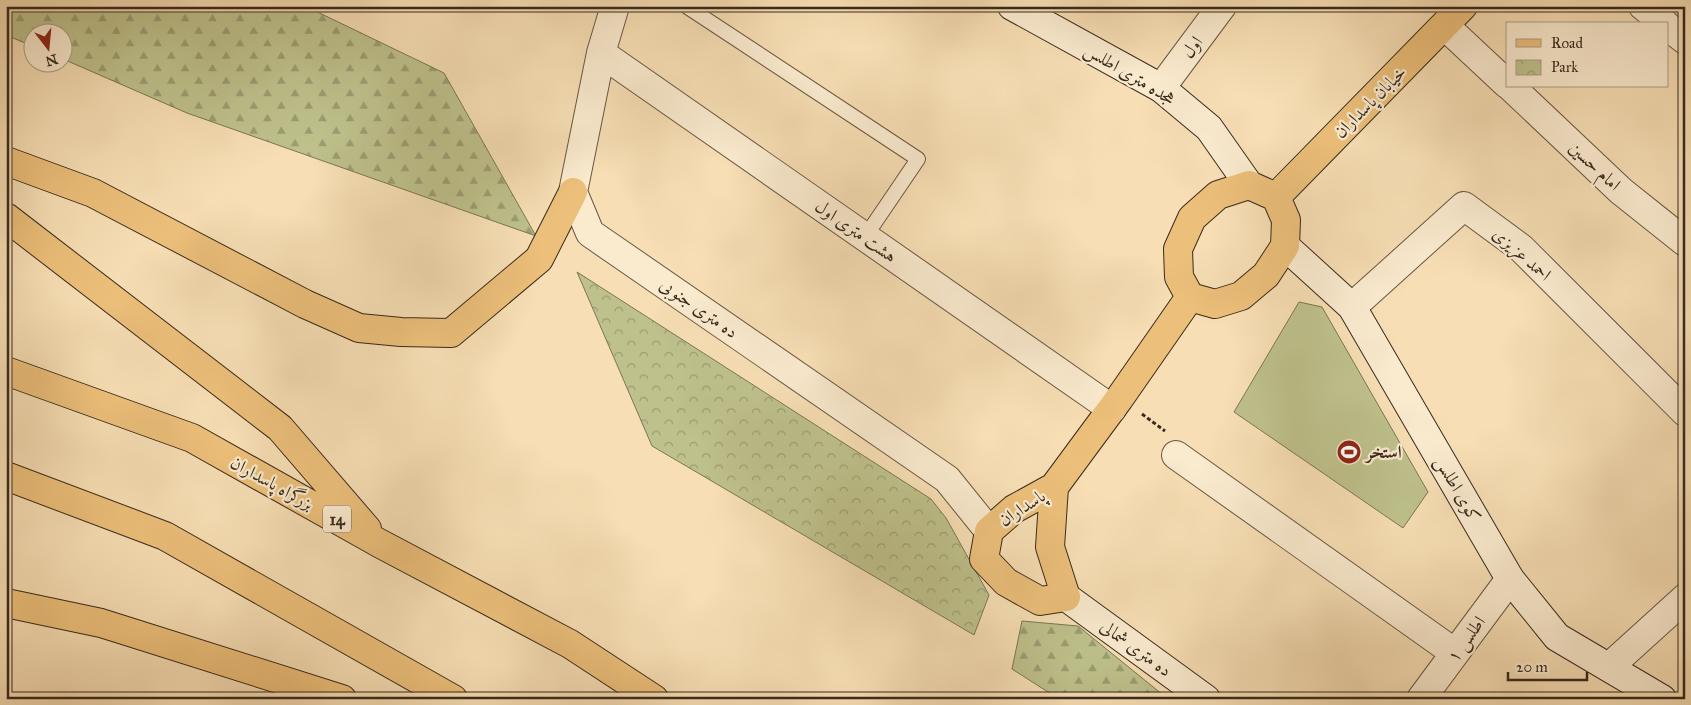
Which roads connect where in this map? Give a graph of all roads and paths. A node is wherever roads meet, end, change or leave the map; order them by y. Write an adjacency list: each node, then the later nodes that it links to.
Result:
1 (615, 6): 10 (street)
2 (686, 6): 19 (lane)
3 (1012, 6): 12 (street, هجده متری اطلس)
4 (1222, 6): 12 (street, اول)
5 (1643, 6): 7 (street)
6 (1454, 16): 11 (street, امام حسین); 17 (main road, خیابان پاسداران)
7 (1662, 22)
8 (1668, 27): 9 (street)
9 (1685, 40)
10 (601, 53): 16 (street); 19 (street, هشت متری اول)
11 (1506, 82)
12 (1161, 88): 15 (street, هجده متری اطلس)
13 (1511, 88): 20 (street, امام حسین)
14 (6, 161): 16 (main road)
15 (1248, 185): 17 (main road); 22 (main road)
16 (573, 192): 30 (street, ده متری جنوبی)
17 (1276, 197): 21 (main road)
18 (6, 217): 31 (main road)
19 (865, 237): 25 (street, هشت متری اول)
20 (1685, 242)
21 (1285, 246): 22 (main road); 23 (street, کوی اطلس)
22 (1190, 297): 25 (main road, پاسداران)
23 (1352, 307): 26 (street, احمد عزیزی); 32 (street, کوی اطلس)
24 (6, 370): 31 (main road, بزرگراه پاسداران / 14)
25 (1116, 404): 27 (path); 29 (main road, پاسداران)
26 (1685, 412)
27 (1176, 455): 36 (street)
28 (6, 476): 39 (main road)
29 (1054, 487): 30 (main road, پاسداران); 33 (main road, پاسداران)
30 (988, 531): 33 (main road, پاسداران)
31 (379, 543): 40 (main road, بزرگراه پاسداران / 14)
32 (1510, 579): 36 (street, اطلس ۱); 37 (street, کوی اطلس)
33 (1066, 597): 41 (street, ده متری شمالی)
34 (1685, 598): 37 (street)
35 (6, 603): 38 (main road)
36 (1455, 653): 42 (street, اطلس ۱)
37 (1609, 668): 43 (street, کوی اطلس)
38 (342, 699)
39 (453, 699)
40 (654, 699)
41 (1206, 699)
42 (1421, 699)
43 (1662, 699)

